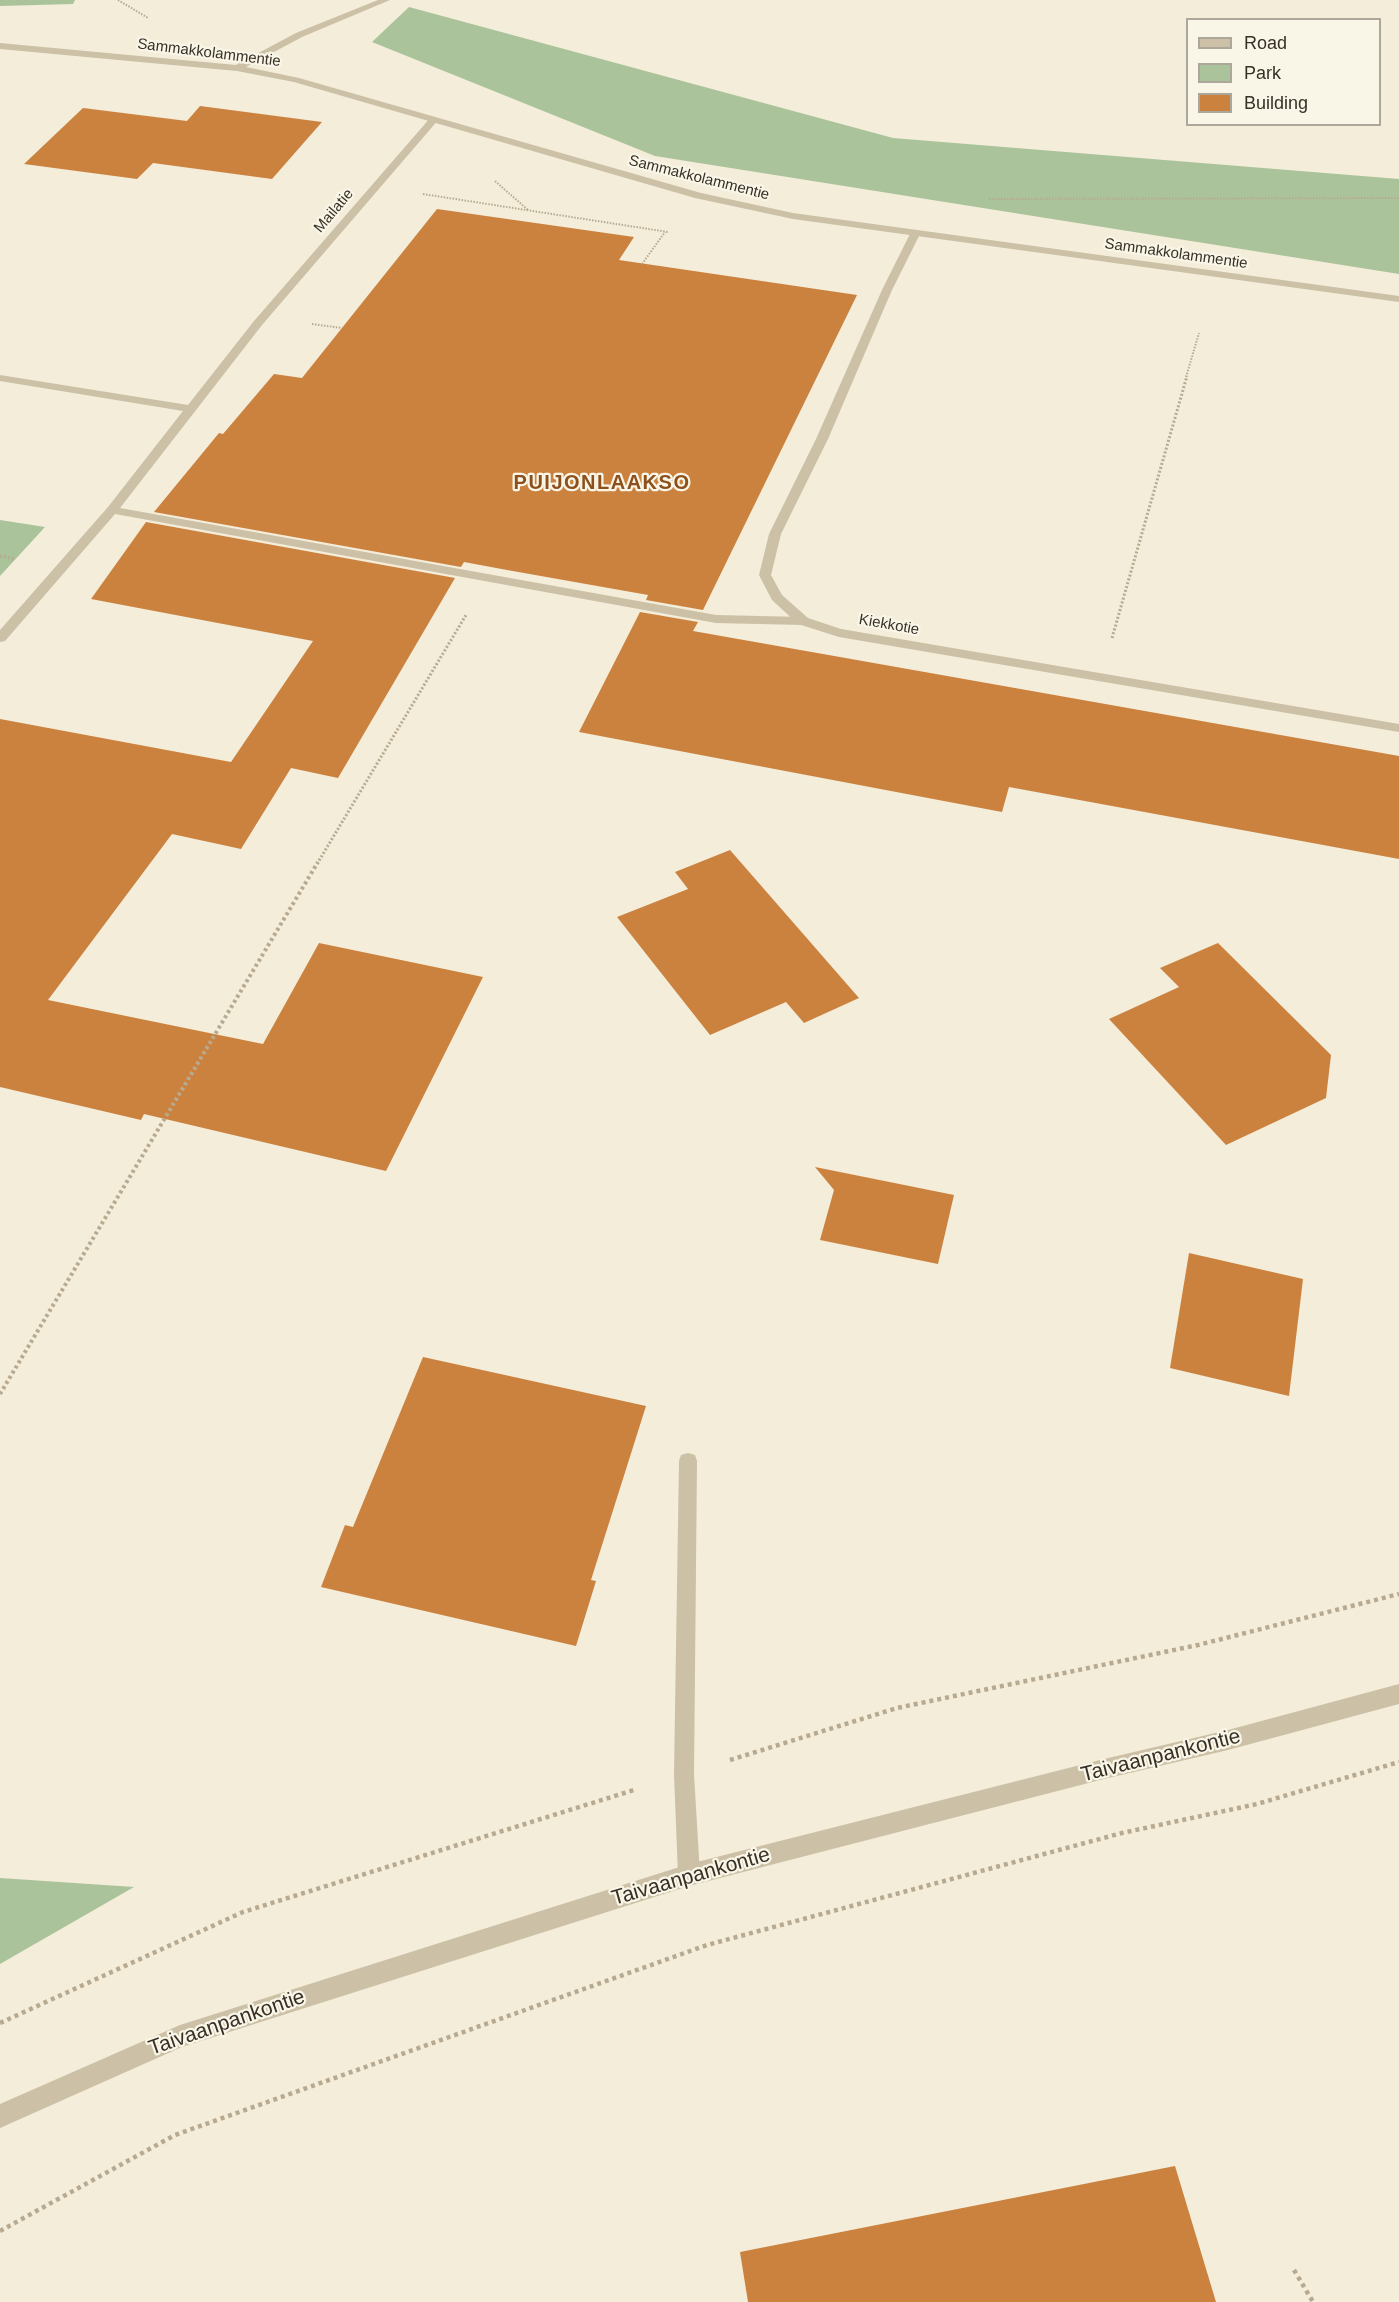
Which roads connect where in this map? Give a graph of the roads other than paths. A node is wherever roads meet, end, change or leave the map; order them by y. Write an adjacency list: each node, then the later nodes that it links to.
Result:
1 (386, 0): 3 (street)
2 (0, 46): 3 (street, Sammakkolammentie)
3 (237, 68): 4 (street, Sammakkolammentie)
4 (434, 119): 5 (street, Sammakkolammentie); 8 (street, Mailatie)
5 (915, 234): 6 (street, Sammakkolammentie); 10 (street, Kiekkotie)
6 (1399, 299)
7 (0, 378): 8 (street)
8 (190, 409): 9 (street, Mailatie)
9 (112, 510): 10 (street); 11 (street, Mailatie)
10 (803, 621): 12 (street, Kiekkotie)
11 (0, 638)
12 (1399, 728)
13 (688, 1461): 15 (street)
14 (1399, 1694): 15 (street, Taivaanpankontie)
15 (689, 1875): 16 (street, Taivaanpankontie)
16 (0, 2116)

